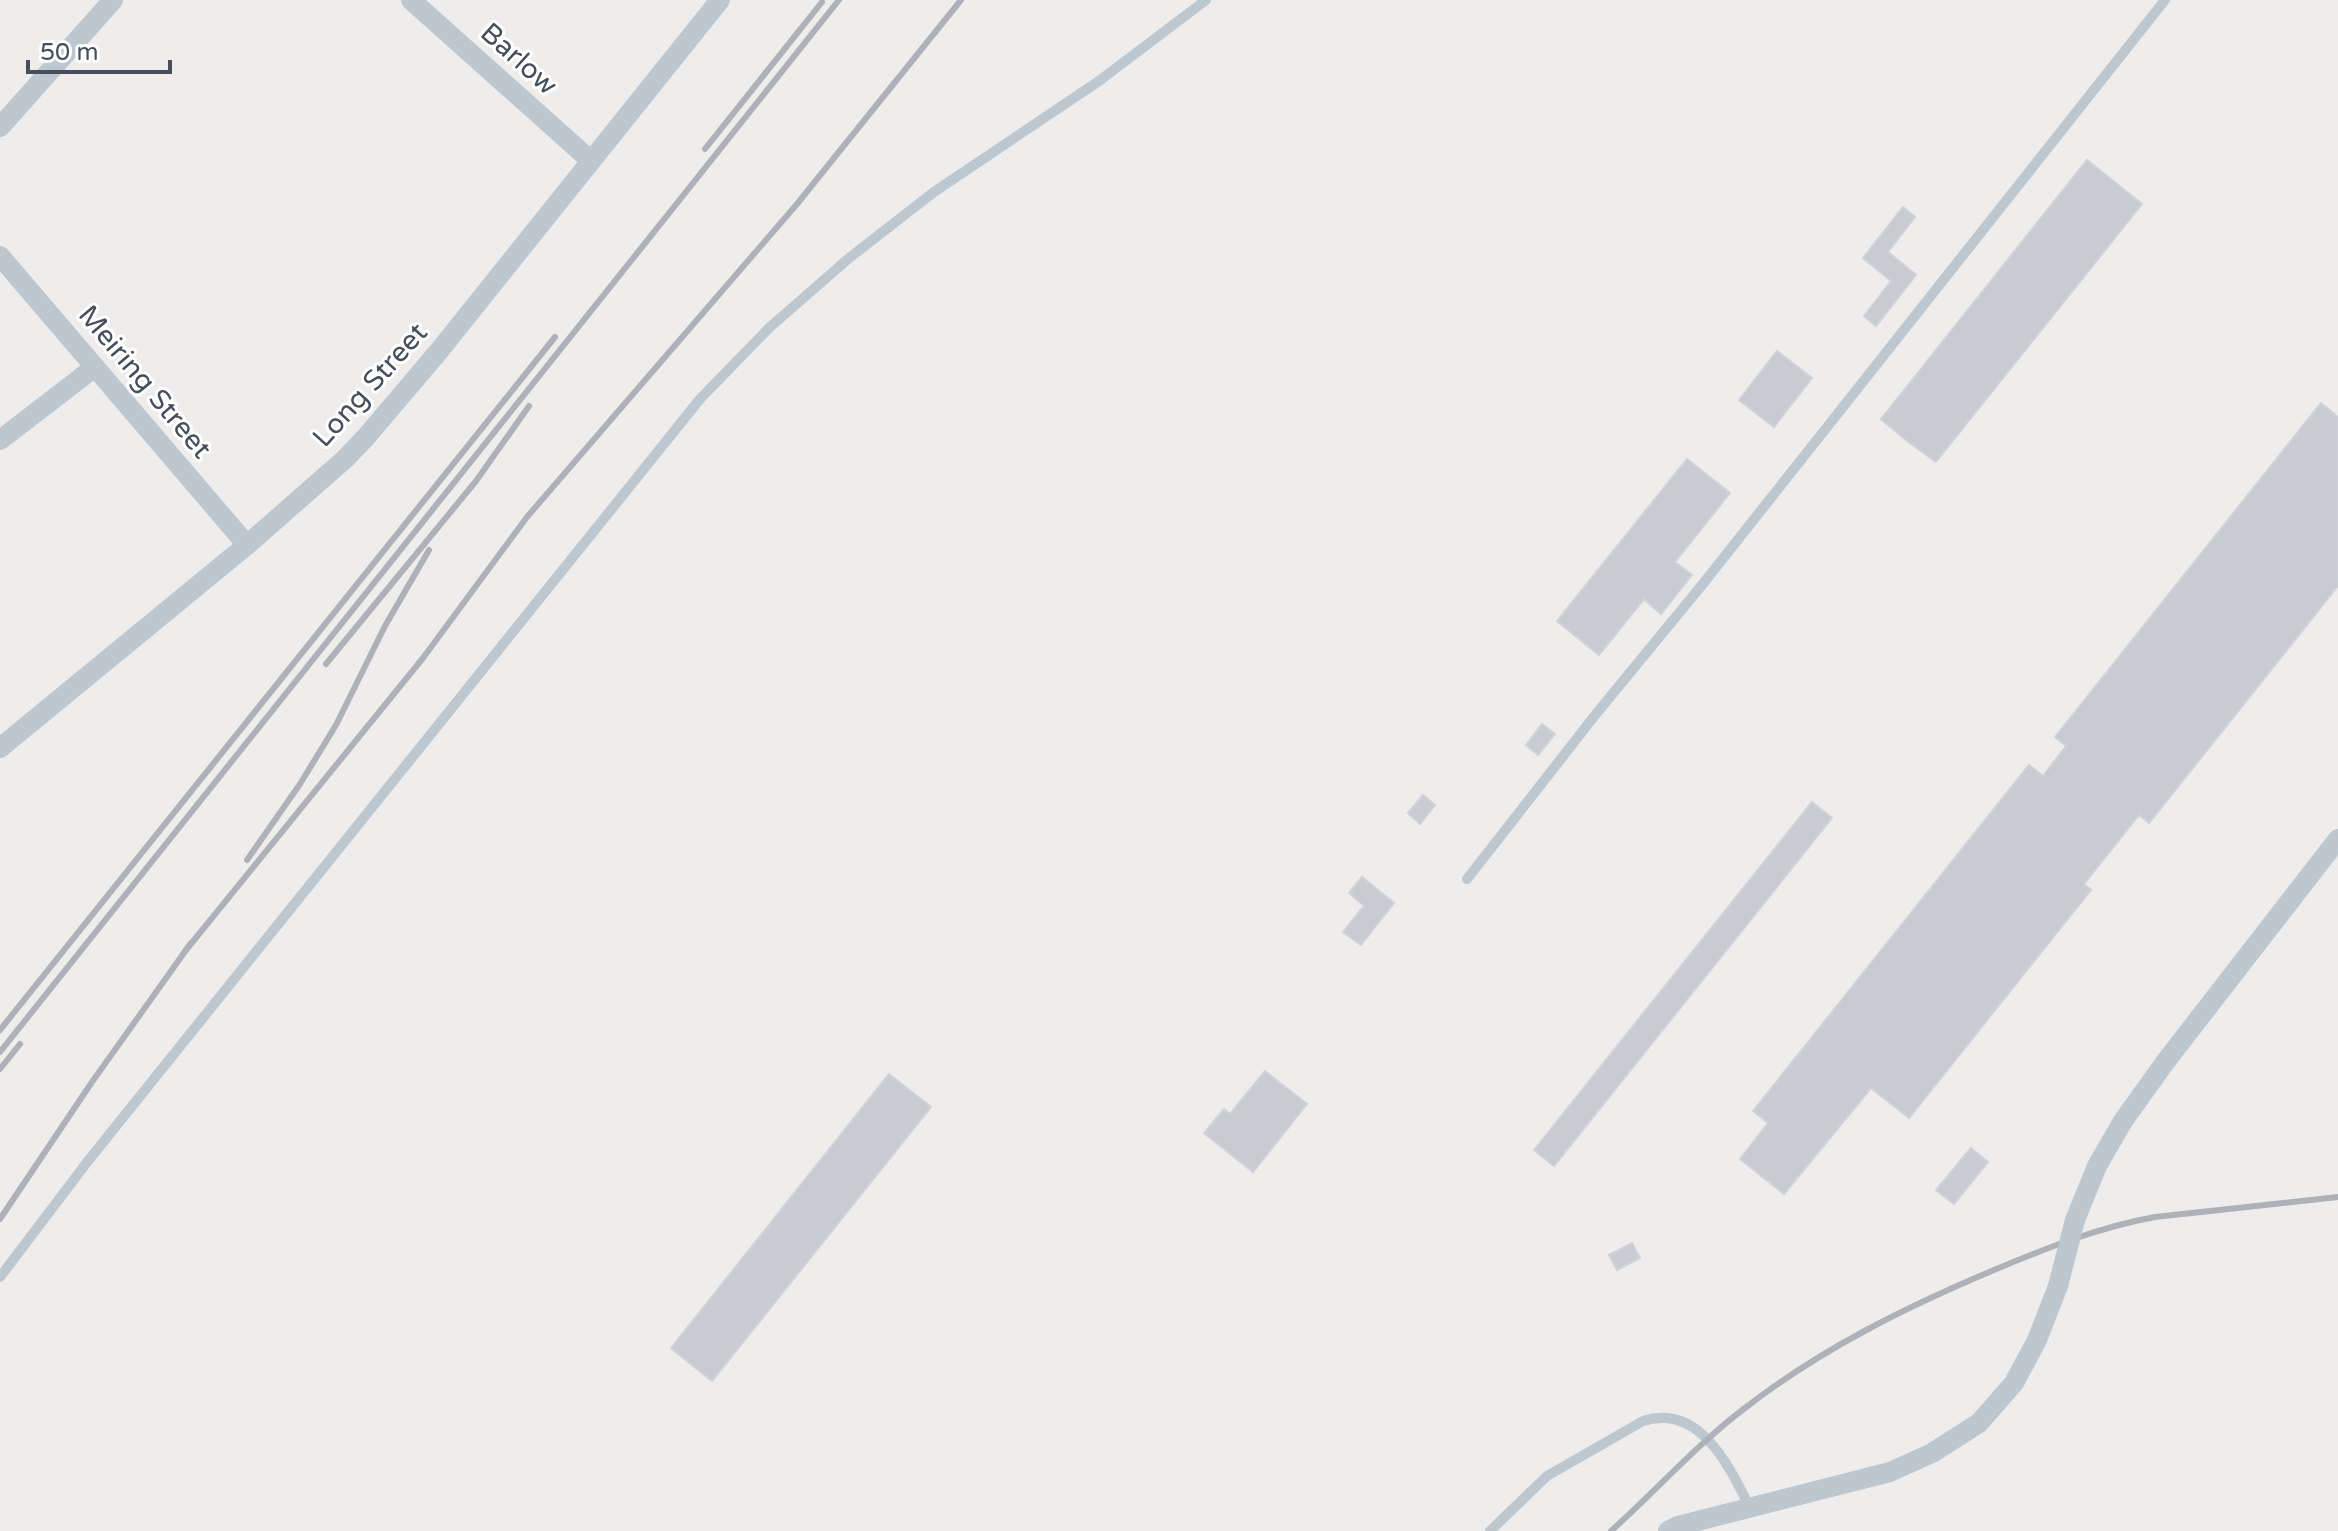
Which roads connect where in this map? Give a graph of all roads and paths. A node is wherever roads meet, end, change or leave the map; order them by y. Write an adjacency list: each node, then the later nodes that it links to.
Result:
1 (113, 0): 6 (street)
2 (411, 0): 7 (street, Barlow)
3 (720, 0): 7 (street, Long Street)
4 (1206, 0): 15 (lane)
5 (2165, 0): 14 (lane)
6 (0, 127)
7 (590, 160): 11 (street, Long Street)
8 (0, 256): 9 (street, Meiring Street)
9 (95, 367): 10 (street); 11 (street, Meiring Street)
10 (0, 440)
11 (247, 545): 12 (street, Long Street)
12 (0, 748)
13 (2338, 839): 16 (street, bridge)
14 (1467, 879)
15 (0, 1277)
16 (1750, 1508): 17 (lane); 18 (street)
17 (1490, 1531)
18 (1668, 1531)

